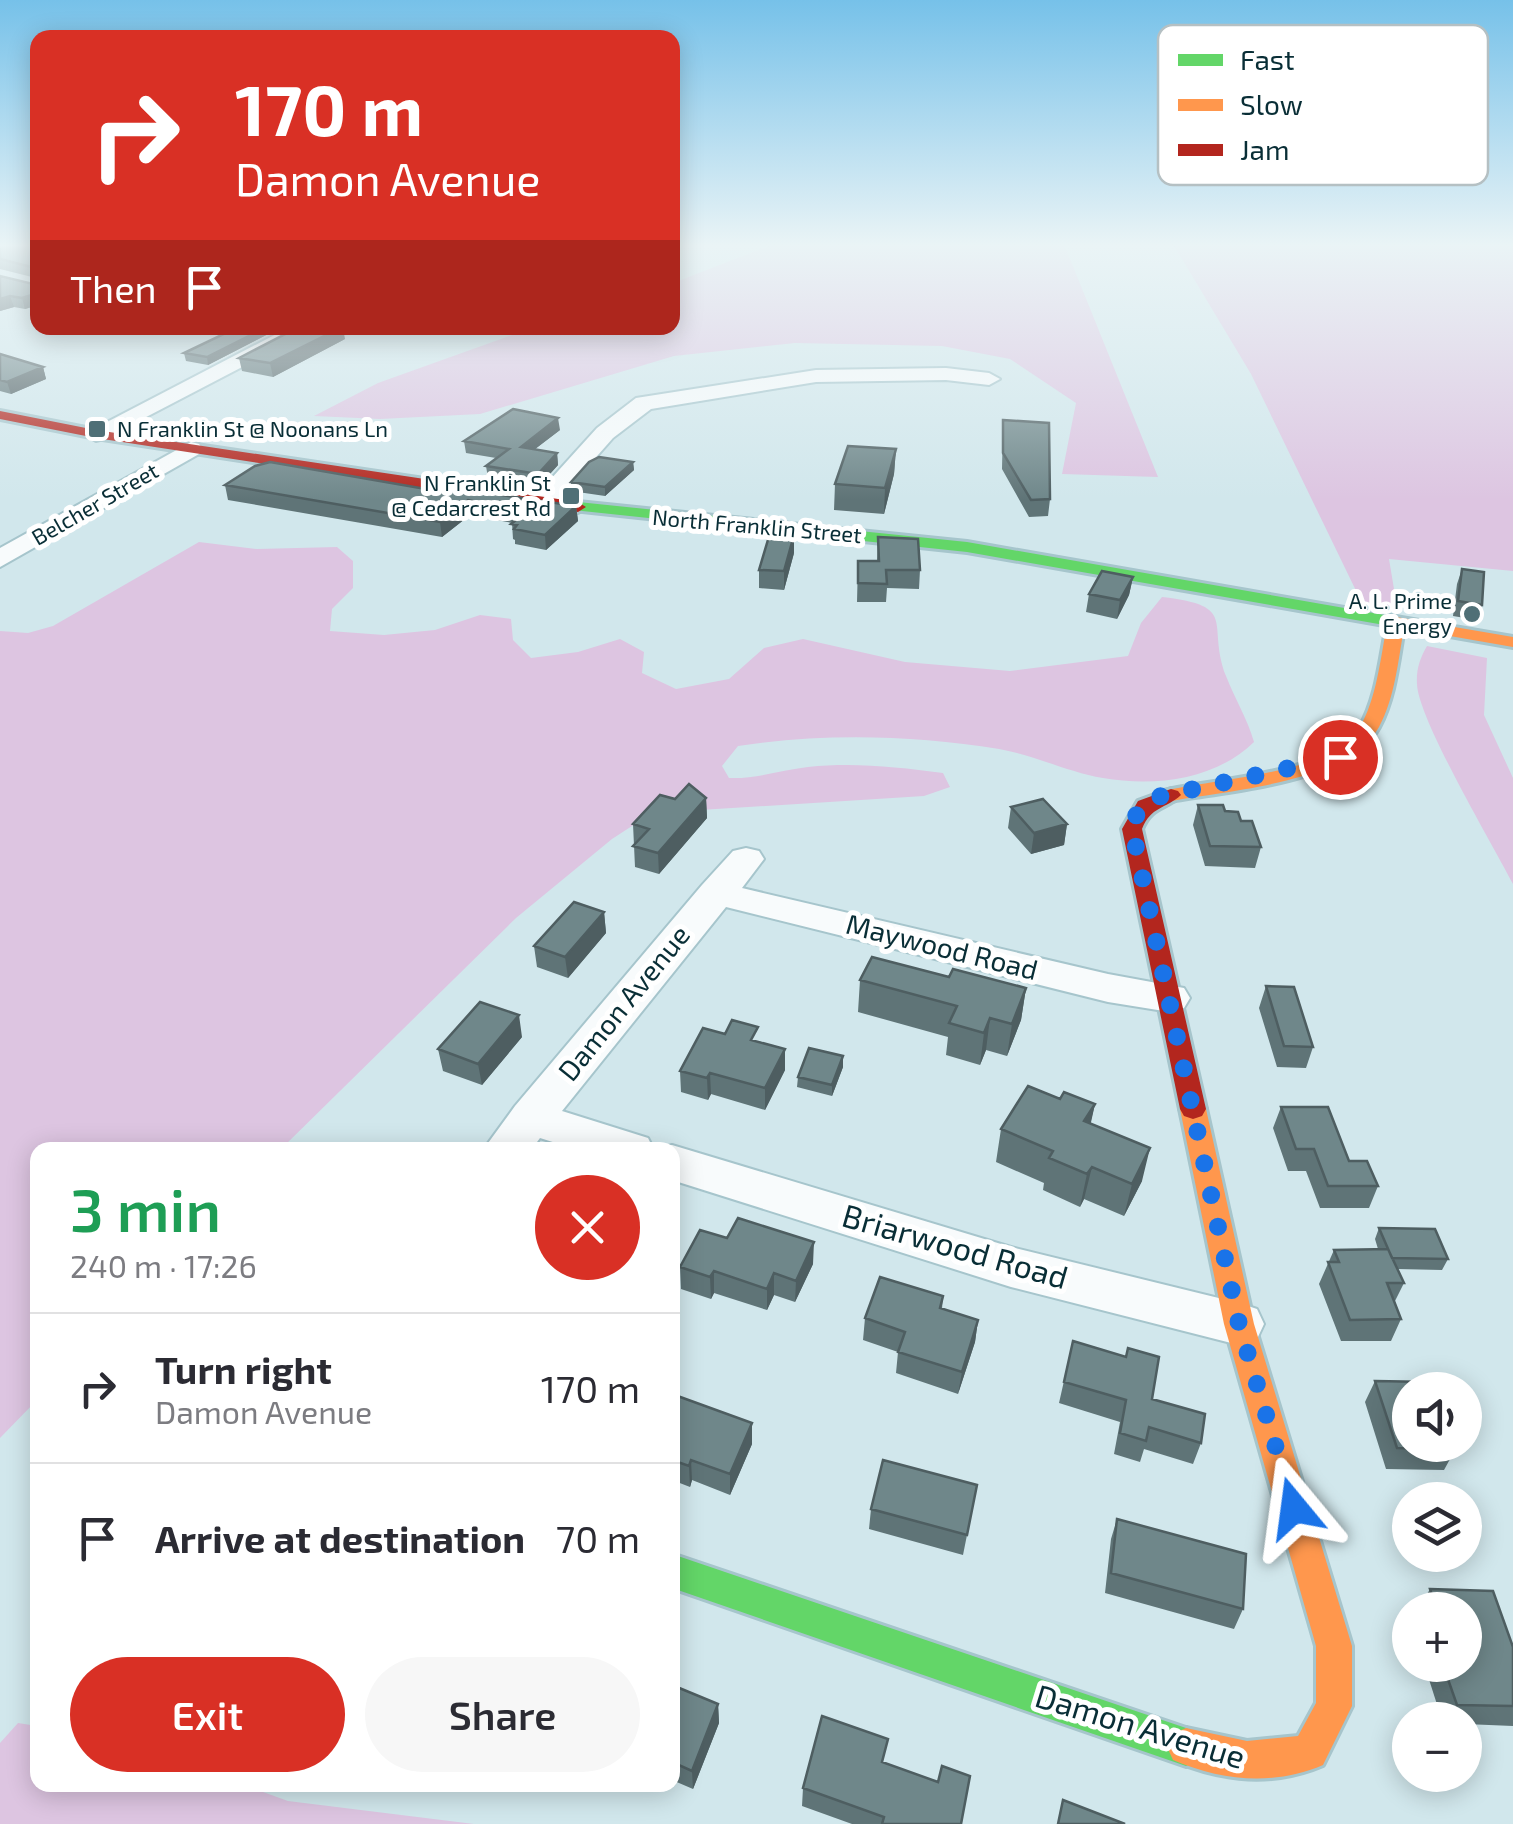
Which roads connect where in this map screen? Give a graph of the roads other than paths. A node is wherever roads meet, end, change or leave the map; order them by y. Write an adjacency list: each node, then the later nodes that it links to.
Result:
1 (288, 335): 4 (street)
2 (989, 378): 6 (street)
3 (0, 415): 4 (main road, North Franklin Street)
4 (96, 434): 5 (main road, North Franklin Street)
5 (191, 449): 6 (main road, North Franklin Street); 7 (street, Belcher Street)
6 (543, 502): 8 (main road, North Franklin Street)
7 (0, 559)
8 (1396, 622): 9 (main road, North Franklin Street); 12 (main road, Damon Avenue)
9 (1513, 642)
10 (746, 859): 11 (street, Damon Avenue)
11 (714, 893): 12 (street, Maywood Road); 13 (street, Damon Avenue)
12 (1170, 998): 16 (main road, Damon Avenue)
13 (518, 1134): 14 (street)
14 (575, 1142)
15 (680, 1164): 16 (street, Briarwood Road)
16 (1239, 1324): 17 (main road, Damon Avenue)
17 (680, 1574)

